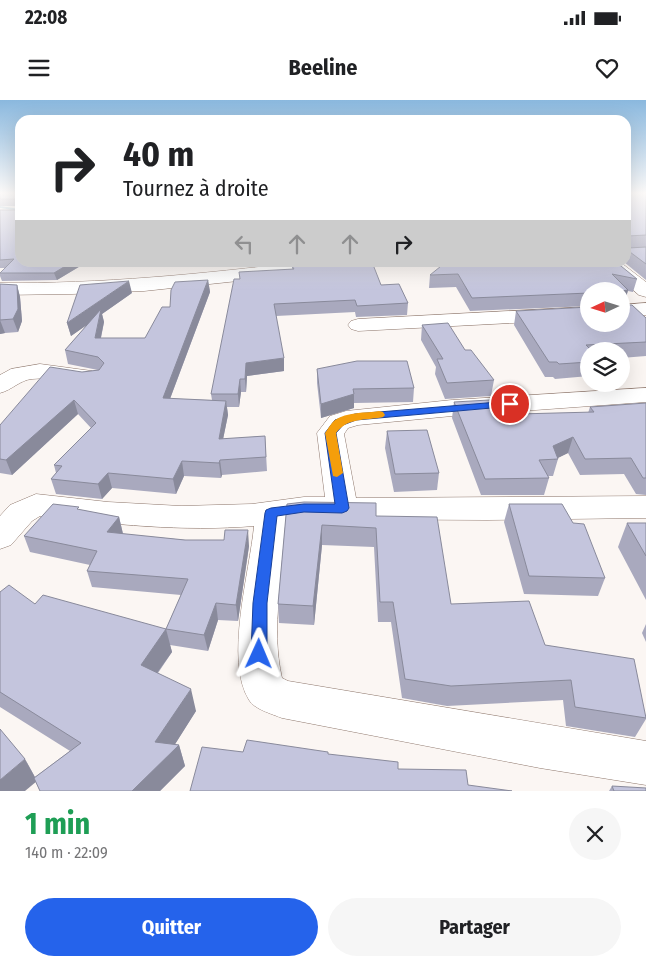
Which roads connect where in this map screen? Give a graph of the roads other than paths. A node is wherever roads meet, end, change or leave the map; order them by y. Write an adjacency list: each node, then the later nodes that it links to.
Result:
1 (204, 267): 4 (street)
2 (307, 267): 4 (street)
3 (615, 267): 6 (street)
4 (193, 281): 5 (street)
5 (0, 289)
6 (646, 291)
7 (646, 310): 8 (street)
8 (630, 311)
9 (580, 313): 10 (street)
10 (358, 325)
11 (93, 377): 12 (street)
12 (0, 386)
13 (646, 395): 15 (street)
14 (646, 507): 15 (street)
15 (342, 508): 16 (street)
16 (271, 513): 17 (street); 18 (street)
17 (0, 537)
18 (646, 763)

